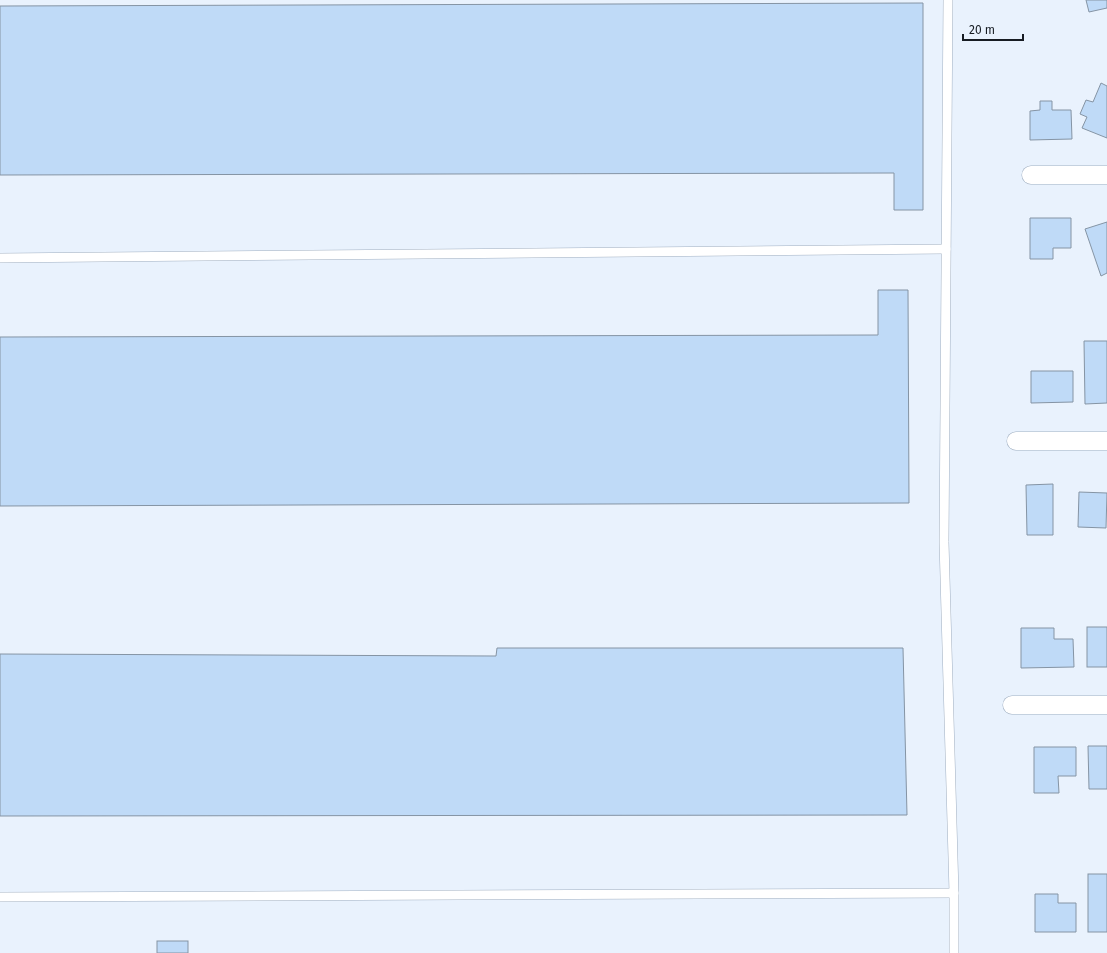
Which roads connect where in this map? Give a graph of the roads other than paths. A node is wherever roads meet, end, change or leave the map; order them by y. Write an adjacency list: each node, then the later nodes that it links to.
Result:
1 (948, 0): 4 (lane)
2 (1031, 175): 3 (street)
3 (1107, 175)
4 (946, 249): 5 (lane); 10 (lane)
5 (0, 258)
6 (1016, 441): 7 (street)
7 (1107, 441)
8 (1012, 705): 9 (street)
9 (1107, 705)
10 (954, 893): 11 (lane); 12 (lane)
11 (0, 897)
12 (954, 953)

